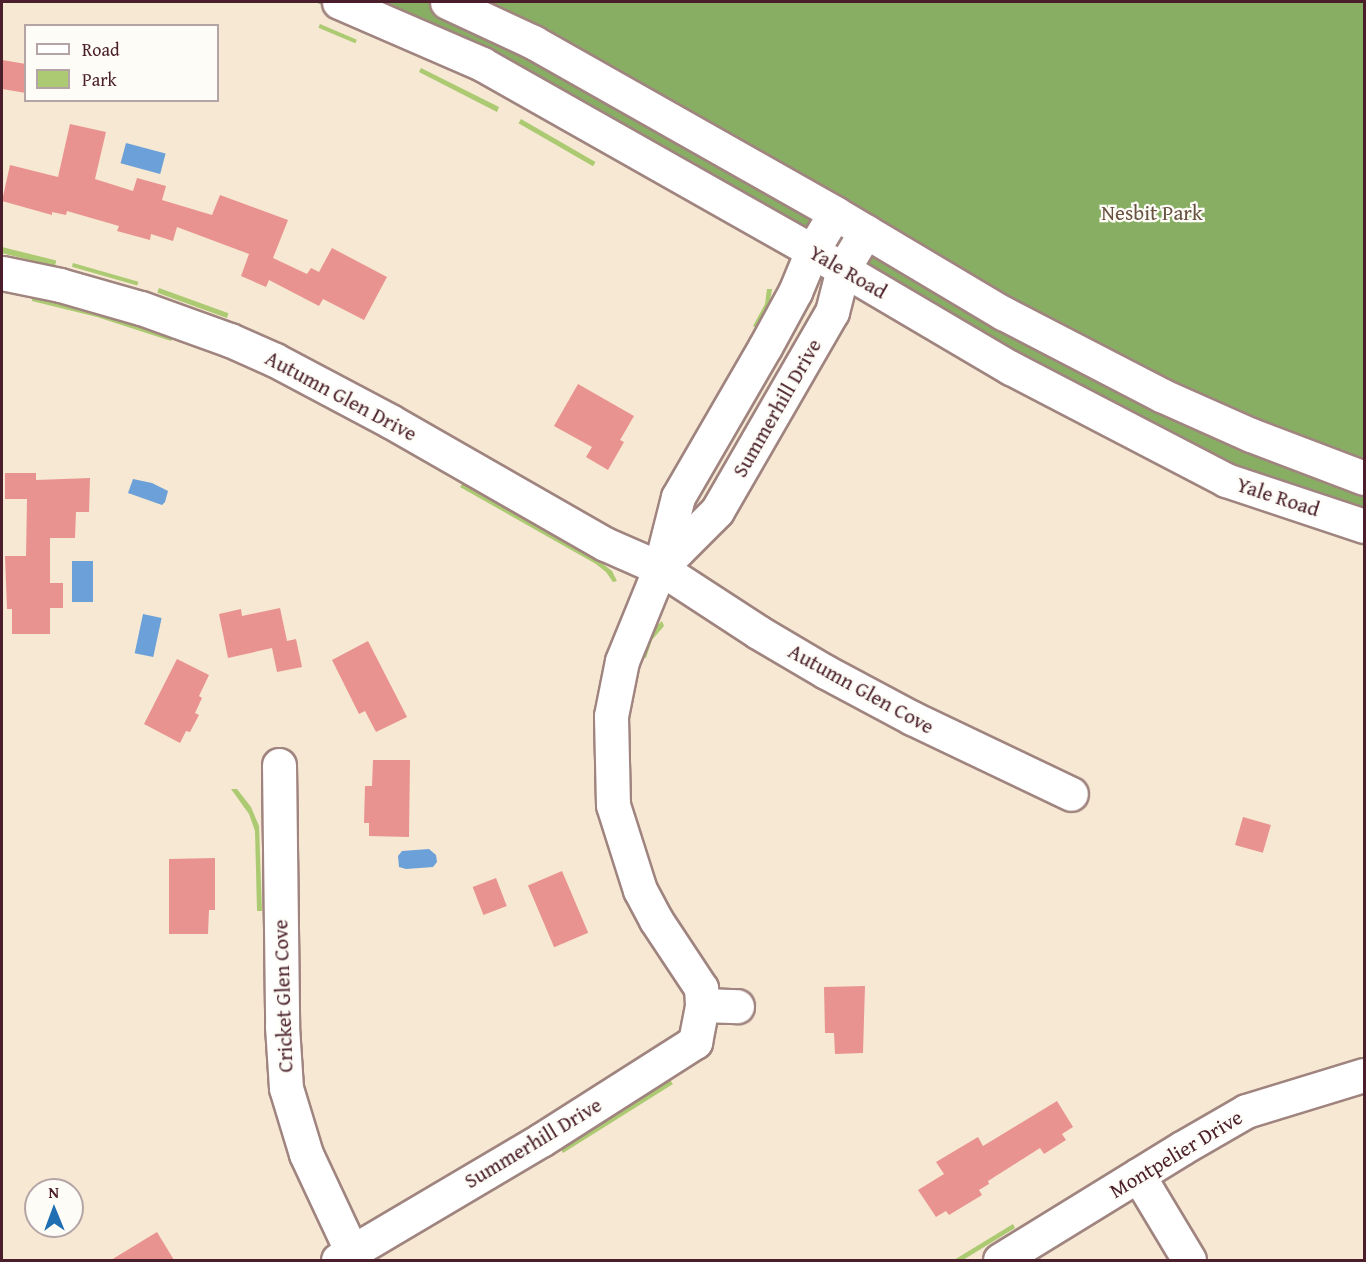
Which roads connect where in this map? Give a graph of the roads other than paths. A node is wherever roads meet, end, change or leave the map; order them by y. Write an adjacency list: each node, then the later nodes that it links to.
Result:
1 (339, 2): 5 (street, Yale Road)
2 (447, 2): 3 (street, Yale Road)
3 (835, 213): 4 (street, Yale Road); 5 (street, Summerhill Drive)
4 (866, 231): 6 (street, Summerhill Drive); 8 (street, Yale Road)
5 (812, 251): 6 (street, Yale Road); 10 (street, Summerhill Drive)
6 (843, 269): 9 (street, Yale Road); 10 (street, Summerhill Drive)
7 (2, 273): 10 (street, Autumn Glen Drive)
8 (1365, 478)
9 (1365, 526)
10 (660, 568): 12 (street, Autumn Glen Cove); 13 (street, Summerhill Drive)
11 (279, 765): 17 (street, Cricket Glen Cove)
12 (1071, 794)
13 (702, 1005): 14 (street); 17 (street, Summerhill Drive)
14 (737, 1006)
15 (1365, 1075): 16 (street, Montpelier Drive)
16 (1138, 1175): 18 (street, Montpelier Drive); 19 (street)
17 (344, 1255)
18 (1000, 1260)
19 (1189, 1260)

